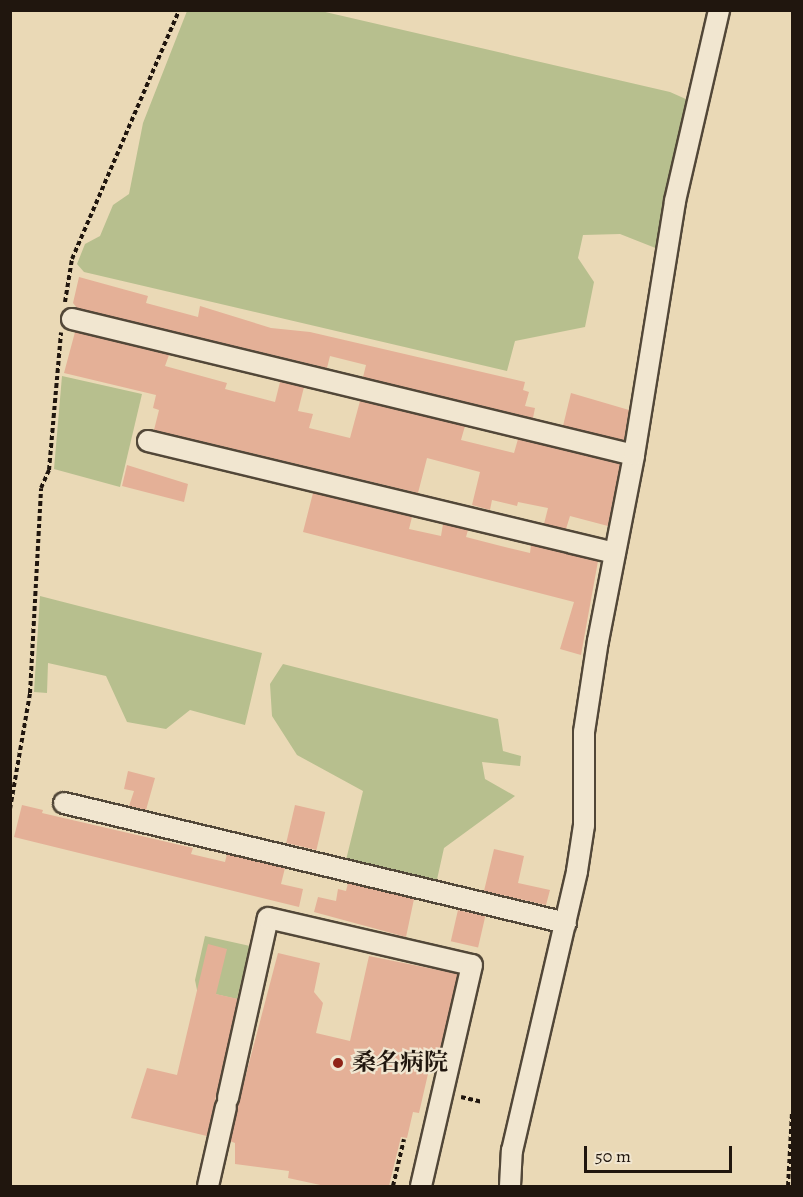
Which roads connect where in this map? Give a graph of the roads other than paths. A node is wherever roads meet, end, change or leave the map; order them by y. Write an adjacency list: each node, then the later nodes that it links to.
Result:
1 (719, 10): 4 (street)
2 (66, 316): 4 (street)
3 (148, 441): 5 (street)
4 (634, 455): 5 (street)
5 (615, 553): 7 (street)
6 (64, 803): 7 (street)
7 (566, 923): 10 (street)
8 (208, 1186): 9 (street)
9 (421, 1186)
10 (510, 1186)

